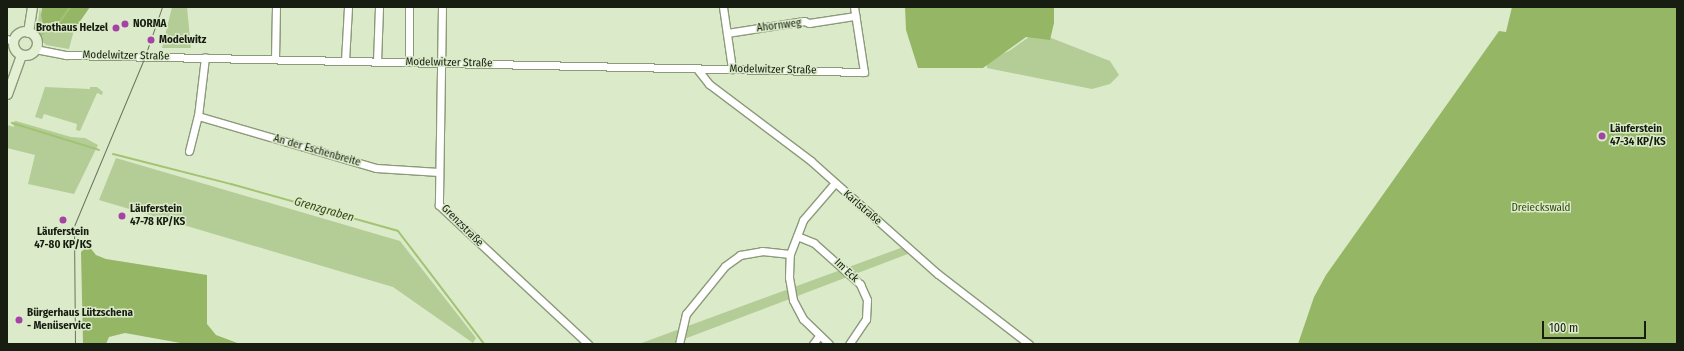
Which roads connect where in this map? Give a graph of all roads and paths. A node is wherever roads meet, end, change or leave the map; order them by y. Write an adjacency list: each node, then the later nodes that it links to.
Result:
1 (32, 7): 10 (street)
2 (276, 7): 16 (street)
3 (348, 7): 17 (street)
4 (379, 7): 18 (street)
5 (409, 7): 19 (street)
6 (442, 7): 20 (street, Grenzstraße)
7 (723, 7): 11 (street)
8 (854, 7): 9 (street)
9 (855, 16): 11 (street, Ahornweg); 21 (street, Modelwitzer Straße)
10 (28, 32): 12 (street); 13 (street)
11 (727, 33): 21 (street)
12 (10, 40): 14 (street)
13 (35, 49): 14 (street); 15 (street, Modelwitzer Straße)
14 (22, 55): 23 (street)
15 (205, 57): 16 (street, Modelwitzer Straße); 24 (street)
16 (276, 58): 17 (street, Modelwitzer Straße)
17 (345, 61): 18 (street, Modelwitzer Straße)
18 (377, 62): 19 (street, Modelwitzer Straße)
19 (409, 62): 20 (street, Modelwitzer Straße)
20 (441, 63): 22 (street, Modelwitzer Straße); 26 (street, Grenzstraße)
21 (732, 69): 22 (street, Modelwitzer Straße)
22 (698, 70): 27 (street, Karlstraße)
23 (7, 94)
24 (198, 116): 25 (street); 26 (street, An der Eschenbreite)
25 (189, 151)
26 (439, 172): 31 (street, Grenzstraße)
27 (834, 184): 28 (street); 36 (street, Karlstraße)
28 (797, 236): 29 (street); 35 (street, Im Eck)
29 (790, 254): 30 (street); 32 (street)
30 (819, 336): 33 (street); 34 (street)
31 (588, 344)
32 (679, 344)
33 (813, 344)
34 (829, 344)
35 (849, 344)
36 (1029, 344)

